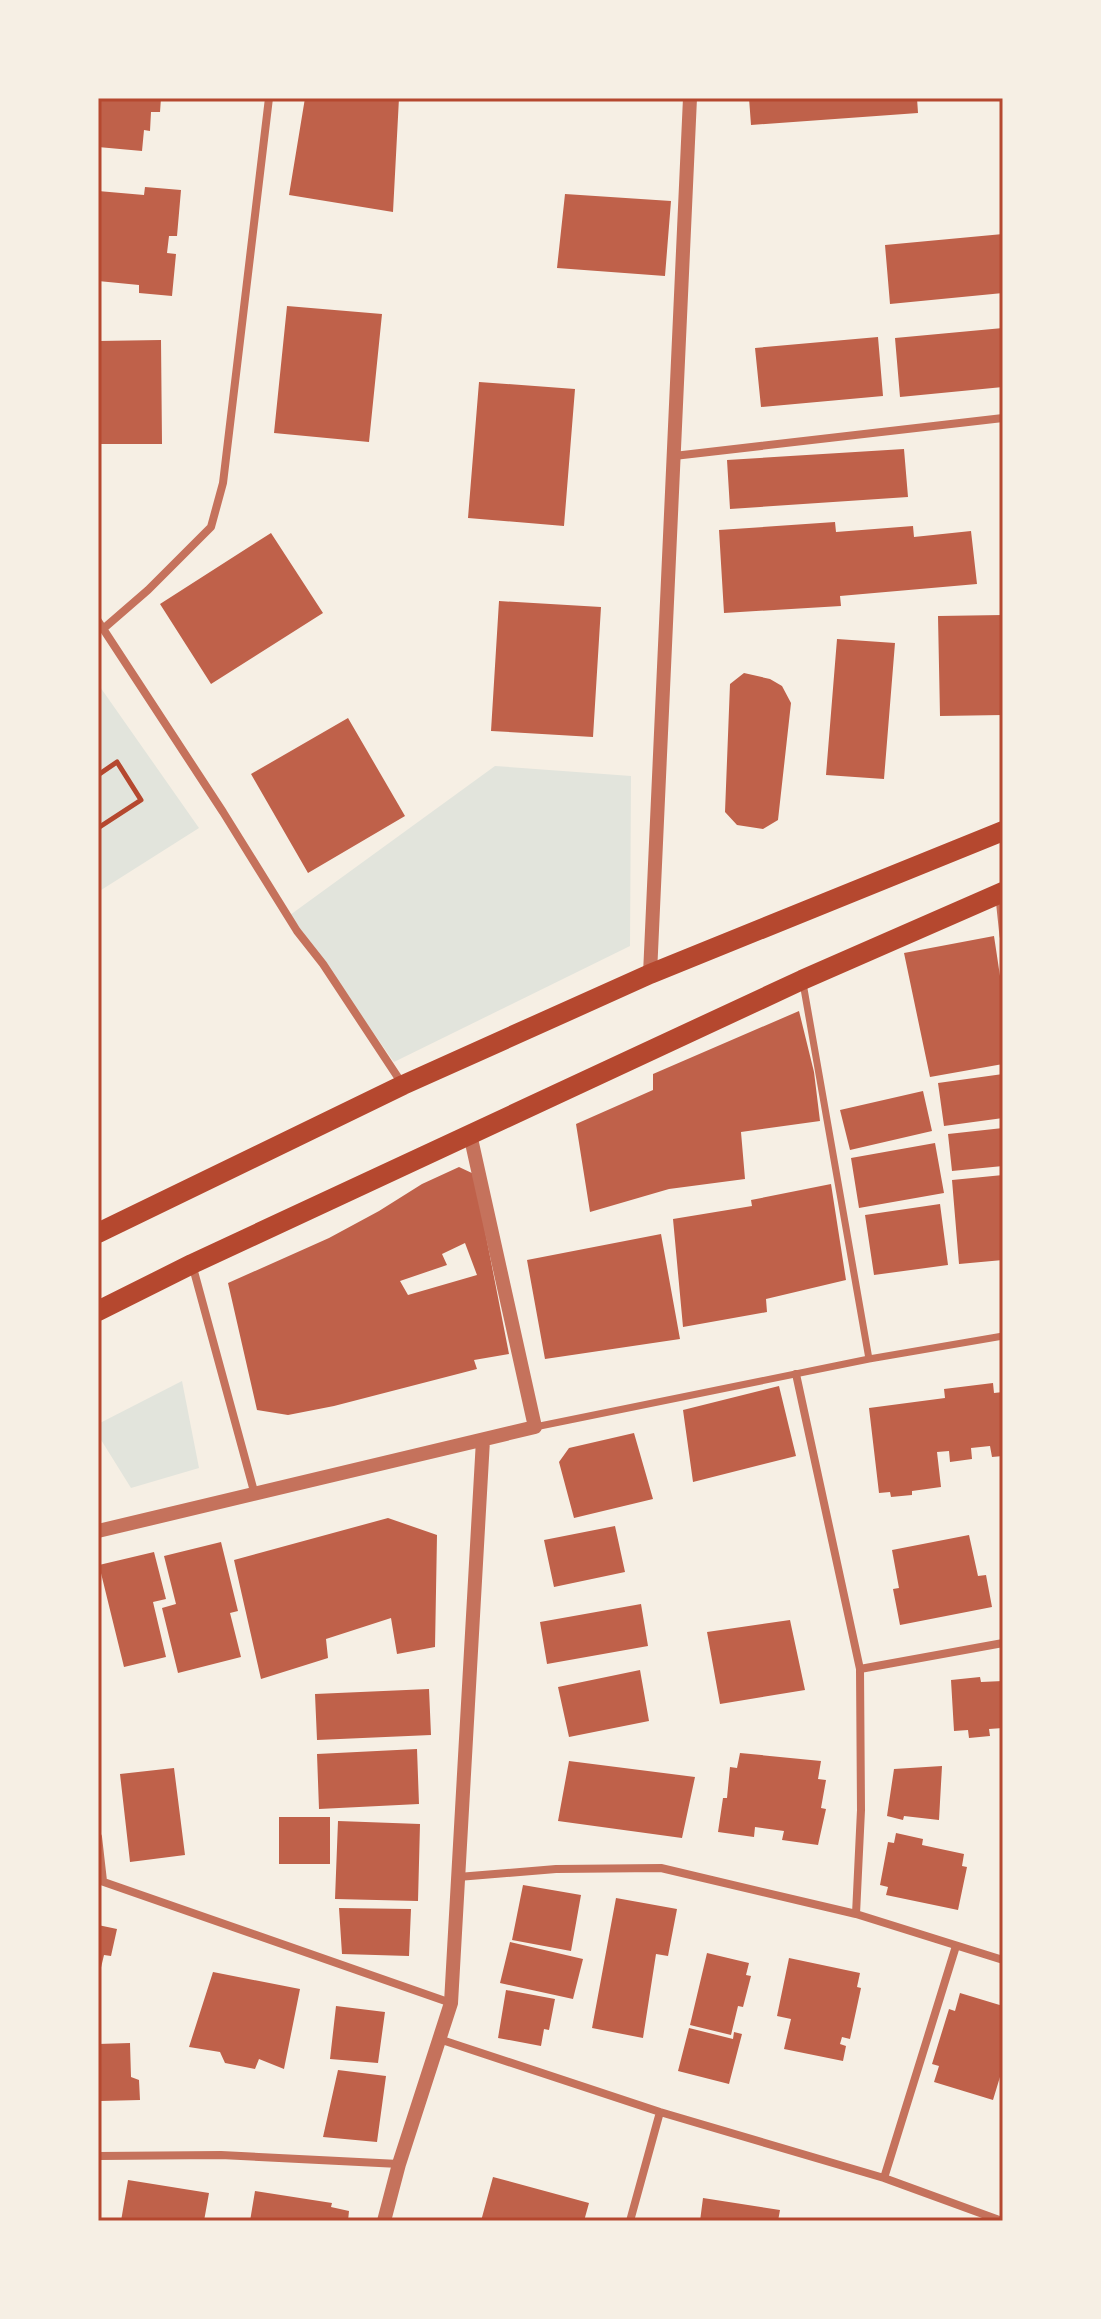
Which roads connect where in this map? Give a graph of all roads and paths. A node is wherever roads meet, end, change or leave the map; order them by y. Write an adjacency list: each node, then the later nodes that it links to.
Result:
1 (269, 98): 5 (street)
2 (690, 98): 4 (street)
3 (1003, 418): 4 (street)
4 (674, 456): 11 (street)
5 (100, 625): 13 (street)
6 (98, 775): 7 (path)
7 (98, 828)
8 (1003, 831): 11 (main road)
9 (1001, 893): 10 (street); 12 (main road)
10 (1003, 936)
11 (650, 974): 13 (main road)
12 (802, 980): 14 (main road); 19 (street)
13 (403, 1085): 15 (main road)
14 (470, 1134): 16 (main road); 21 (street)
15 (98, 1233)
16 (192, 1264): 17 (main road); 23 (street)
17 (98, 1311)
18 (1003, 1336): 19 (street)
19 (869, 1359): 20 (street)
20 (796, 1374): 21 (street); 26 (street)
21 (535, 1427): 22 (street)
22 (483, 1440): 23 (street); 28 (street)
23 (255, 1495): 24 (street)
24 (98, 1531)
25 (1003, 1643): 26 (street)
26 (860, 1669): 30 (street)
27 (98, 1837): 29 (street)
28 (458, 1877): 30 (street); 33 (street)
29 (100, 1880): 33 (street)
30 (856, 1914): 31 (street)
31 (956, 1946): 32 (street); 38 (street)
32 (1003, 1960)
33 (451, 2003): 34 (street)
34 (439, 2039): 35 (street); 37 (street)
35 (660, 2112): 38 (street); 40 (street)
36 (98, 2156): 37 (street)
37 (399, 2164): 39 (street)
38 (884, 2178): 41 (street)
39 (384, 2221)
40 (630, 2221)
41 (1002, 2221)

